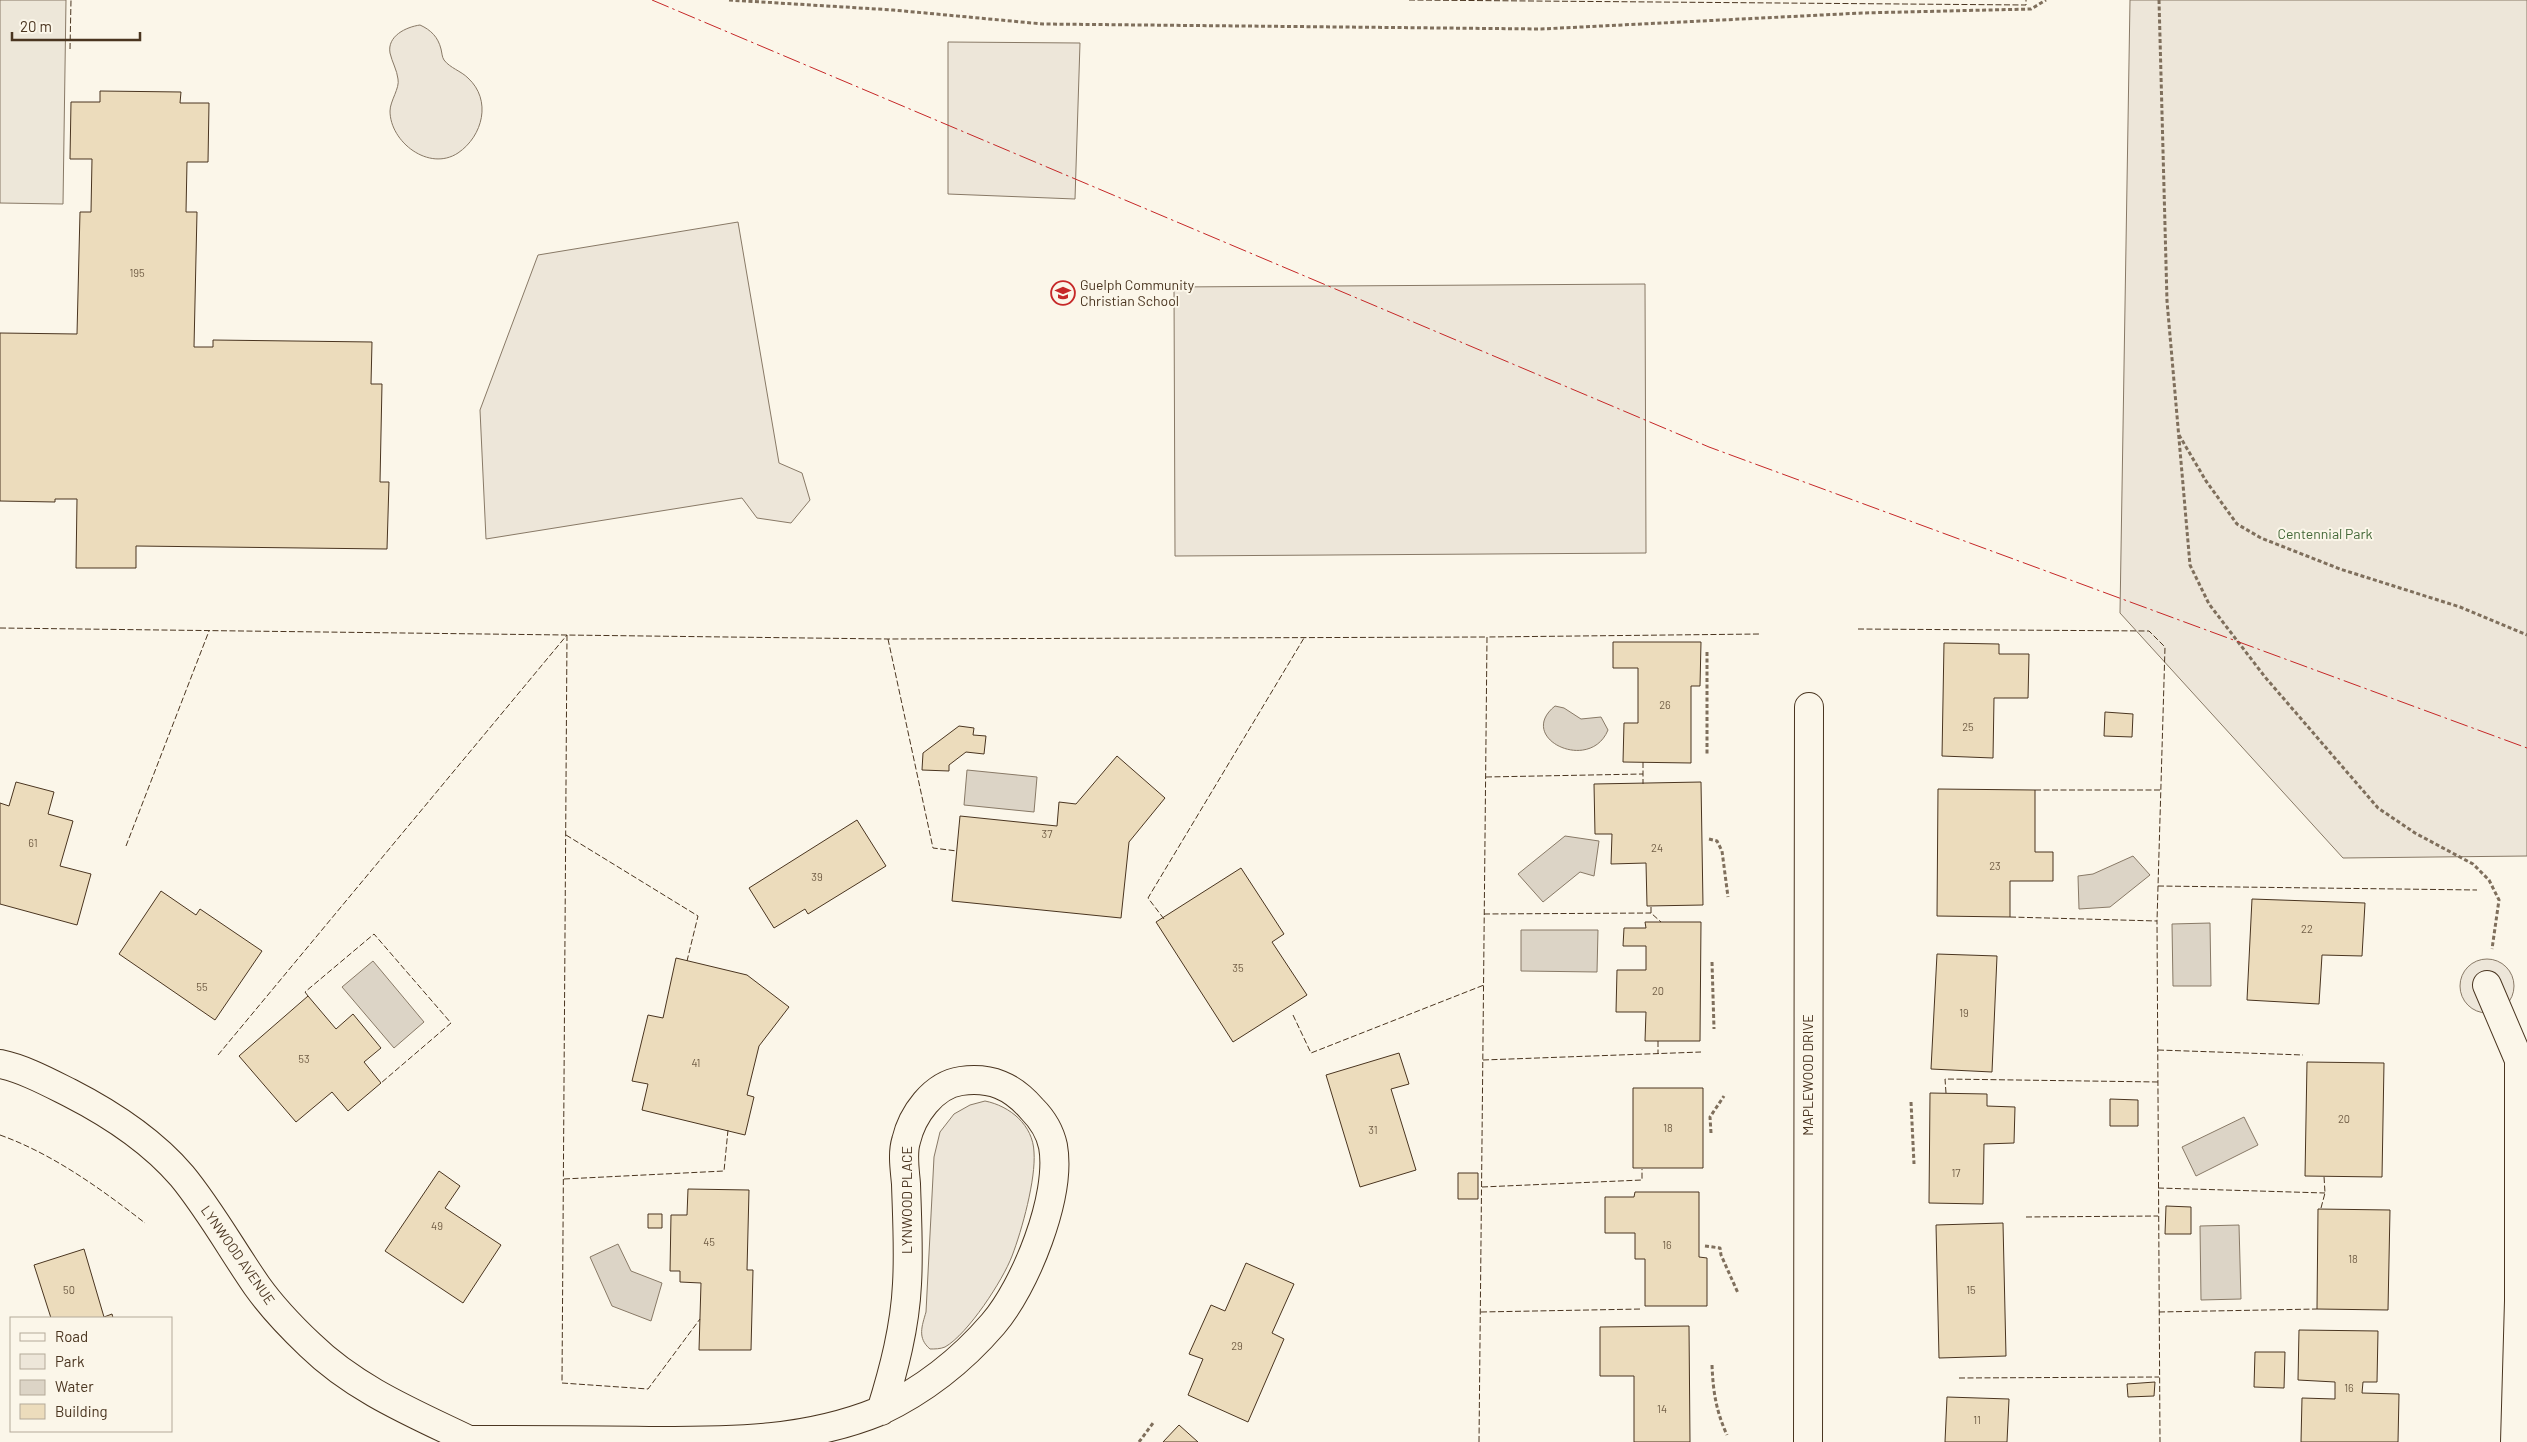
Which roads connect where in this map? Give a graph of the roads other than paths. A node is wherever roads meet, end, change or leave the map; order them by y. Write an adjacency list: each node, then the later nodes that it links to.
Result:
1 (1809, 708): 6 (street, MAPLEWOOD DRIVE)
2 (2487, 985): 7 (street)
3 (0, 1064): 5 (street, LYNWOOD AVENUE)
4 (880, 1410): 4 (street, LYNWOOD PLACE); 5 (street, LYNWOOD PLACE)
5 (464, 1441)
6 (1808, 1442)
7 (2515, 1442)

